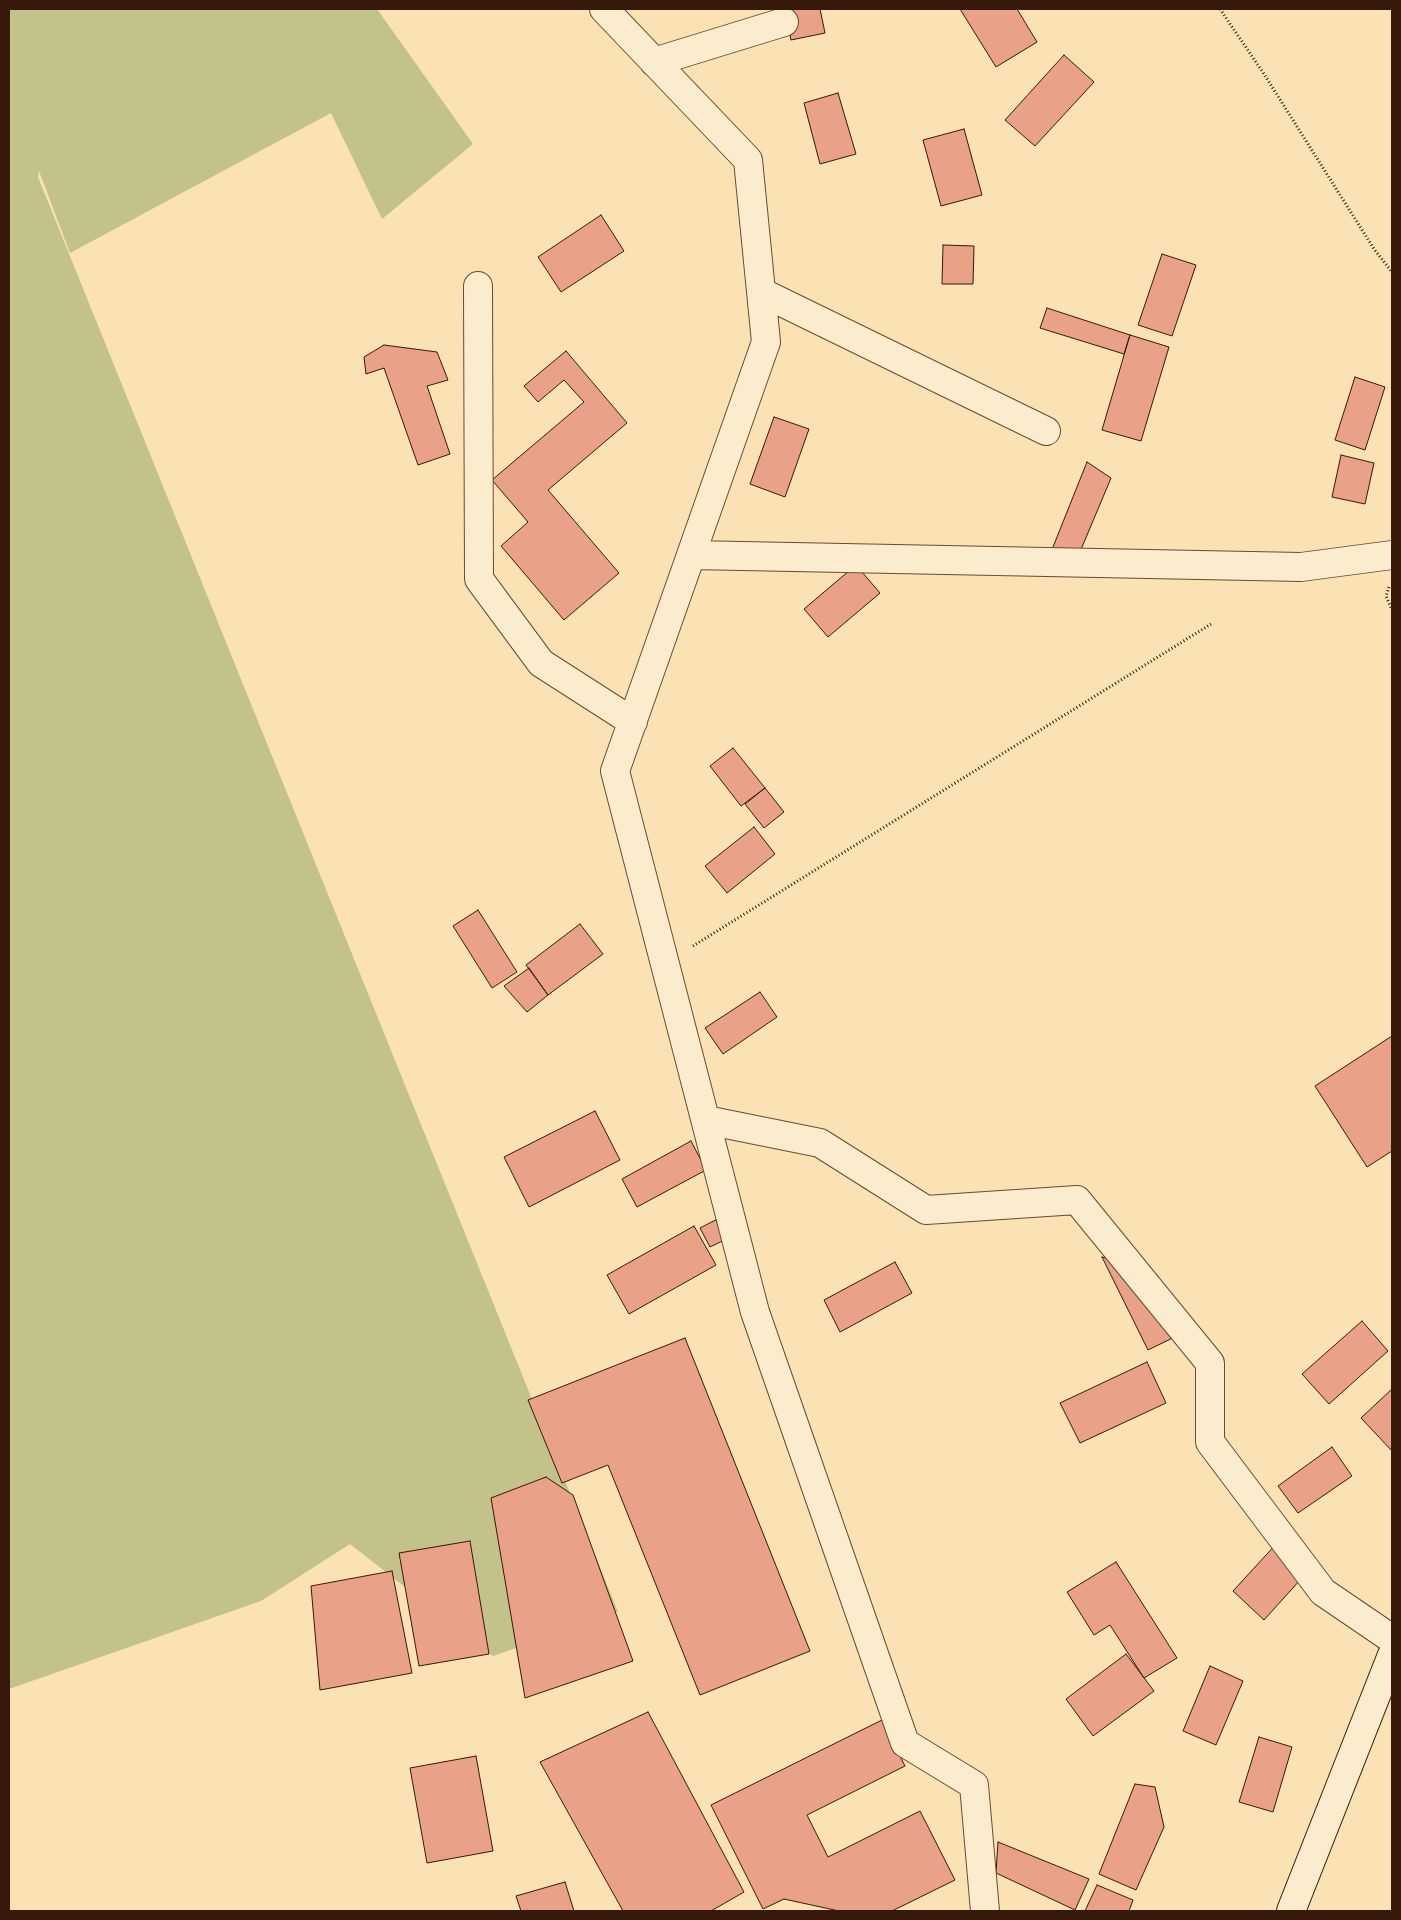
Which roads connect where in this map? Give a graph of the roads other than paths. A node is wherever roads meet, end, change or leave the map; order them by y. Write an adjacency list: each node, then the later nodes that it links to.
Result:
1 (604, 9): 3 (street)
2 (784, 22): 3 (street)
3 (654, 62): 5 (street)
4 (478, 286): 9 (street)
5 (761, 292): 6 (street); 8 (street)
6 (1046, 431)
7 (1392, 555): 8 (street)
8 (691, 556): 9 (street)
9 (632, 722): 10 (street)
10 (706, 1120): 11 (street); 13 (street)
11 (1392, 1639)
12 (1392, 1655): 14 (street)
13 (985, 1911)
14 (1291, 1911)

